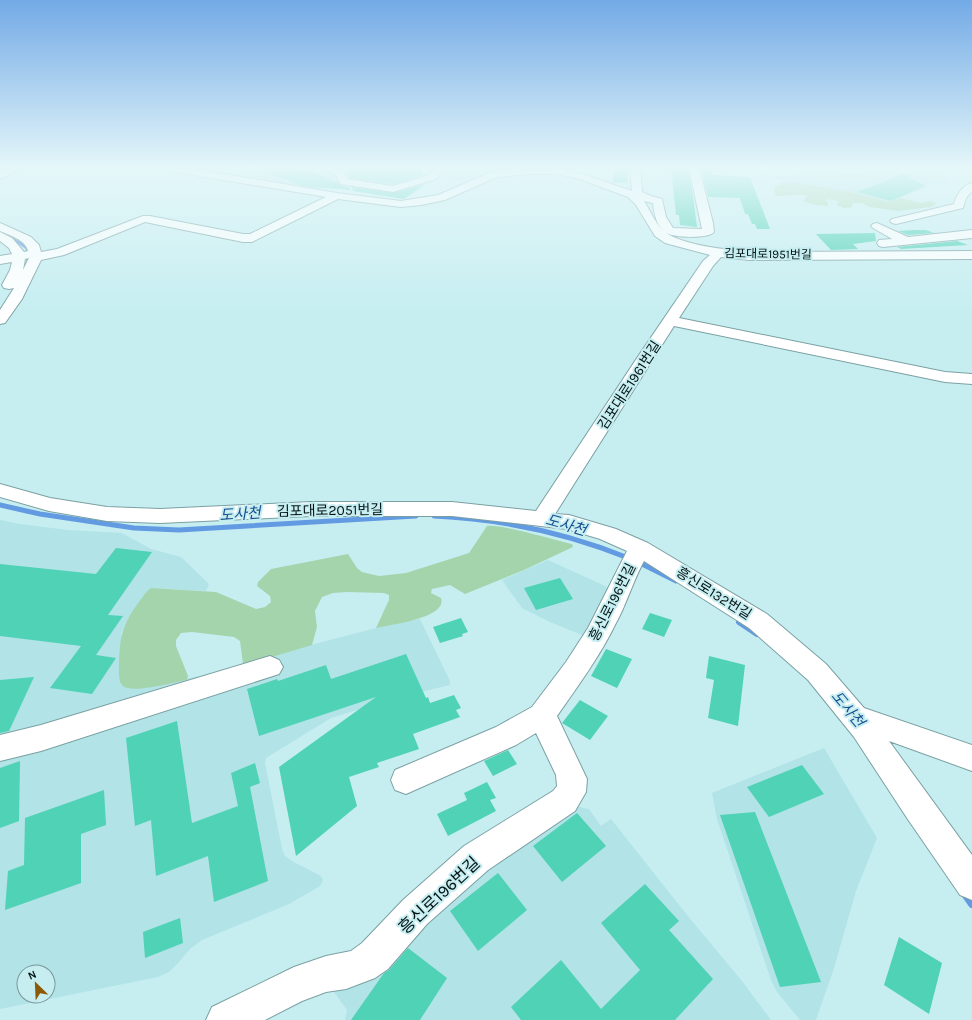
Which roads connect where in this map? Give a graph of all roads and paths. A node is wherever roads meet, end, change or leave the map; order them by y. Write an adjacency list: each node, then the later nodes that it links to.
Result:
1 (297, 216): 13 (lane)
2 (648, 216): 12 (lane, 김포대로1951번길)
3 (660, 216): 4 (lane)
4 (704, 216)
5 (919, 216): 6 (lane)
6 (896, 221)
7 (0, 226): 13 (lane)
8 (877, 226): 11 (lane)
9 (972, 234): 11 (lane)
10 (0, 236): 13 (lane)
11 (906, 241): 12 (lane)
12 (723, 254): 14 (lane, 김포대로1951번길); 18 (lane, 김포대로1961번길)
13 (29, 255): 15 (lane); 16 (lane); 17 (lane)
14 (972, 255)
15 (0, 260)
16 (3, 294)
17 (0, 320)
18 (670, 321): 19 (lane); 21 (lane, 김포대로1961번길)
19 (972, 380)
20 (0, 490): 21 (lane, 김포대로2051번길)
21 (542, 518): 22 (lane, 흥신로132번길)
22 (636, 555): 24 (lane, 흥신로196번길); 25 (lane, 흥신로132번길)
23 (270, 668): 26 (lane)
24 (542, 715): 28 (lane, 흥신로196번길); 30 (lane, 흥신로196번길)
25 (856, 717): 27 (lane, 흥신로132번길); 29 (lane, 흥신로132번길)
26 (0, 748)
27 (972, 758)
28 (406, 780)
29 (972, 883)
30 (225, 1020)

